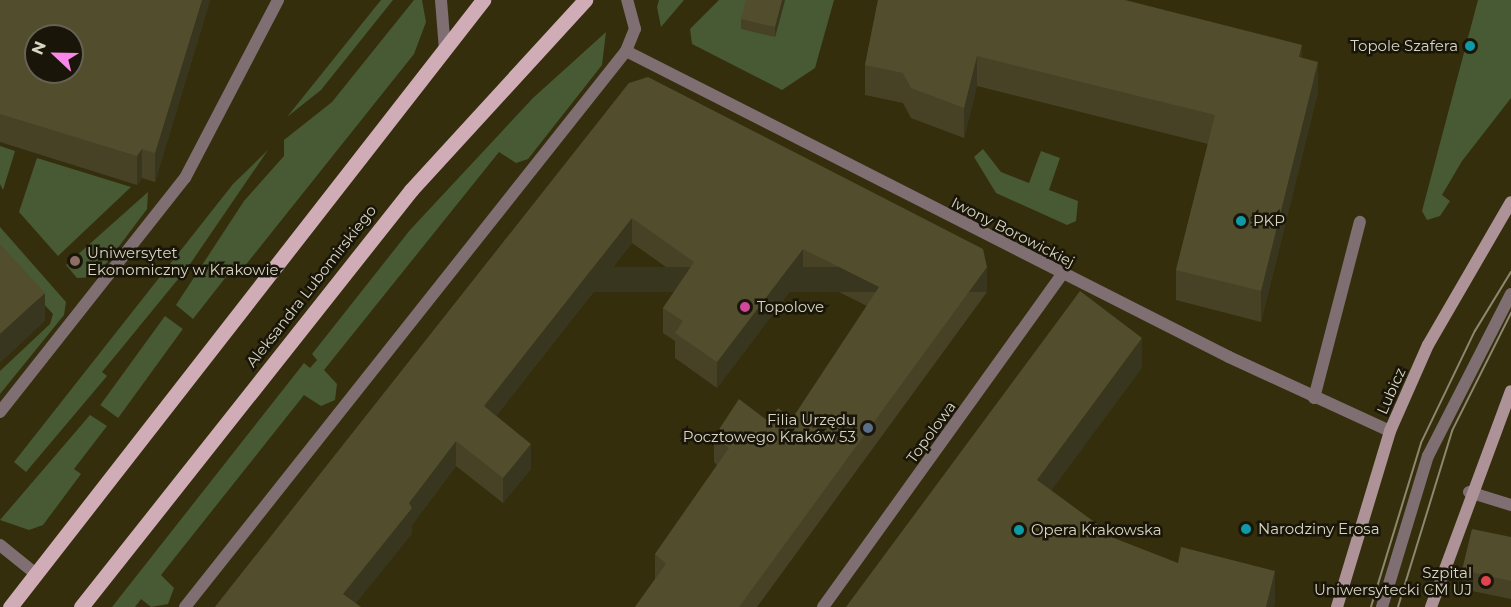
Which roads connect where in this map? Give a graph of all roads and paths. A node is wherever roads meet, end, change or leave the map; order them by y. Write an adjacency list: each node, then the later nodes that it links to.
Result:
1 (278, 0): 14 (street)
2 (441, 0): 6 (street)
3 (483, 0): 6 (main road)
4 (585, 0): 21 (main road, Aleksandra Lubomirskiego)
5 (627, 0): 7 (street)
6 (445, 50): 19 (main road)
7 (626, 51): 10 (street, Iwony Borowickiej); 22 (street)
8 (1511, 202): 15 (street, Lubicz)
9 (1360, 222): 13 (street)
10 (1062, 274): 13 (street, Iwony Borowickiej); 23 (street, Topolowa)
11 (1511, 294): 25 (street)
12 (1511, 391): 16 (street)
13 (1314, 398): 15 (street, Iwony Borowickiej)
14 (0, 412)
15 (1390, 431): 24 (street, Lubicz)
16 (1469, 492): 17 (street); 26 (street)
17 (1511, 505)
18 (0, 545): 19 (street)
19 (36, 574): 20 (main road)
20 (10, 607)
21 (81, 607)
22 (185, 607)
23 (823, 607)
24 (1336, 607)
25 (1382, 607)
26 (1431, 607)

